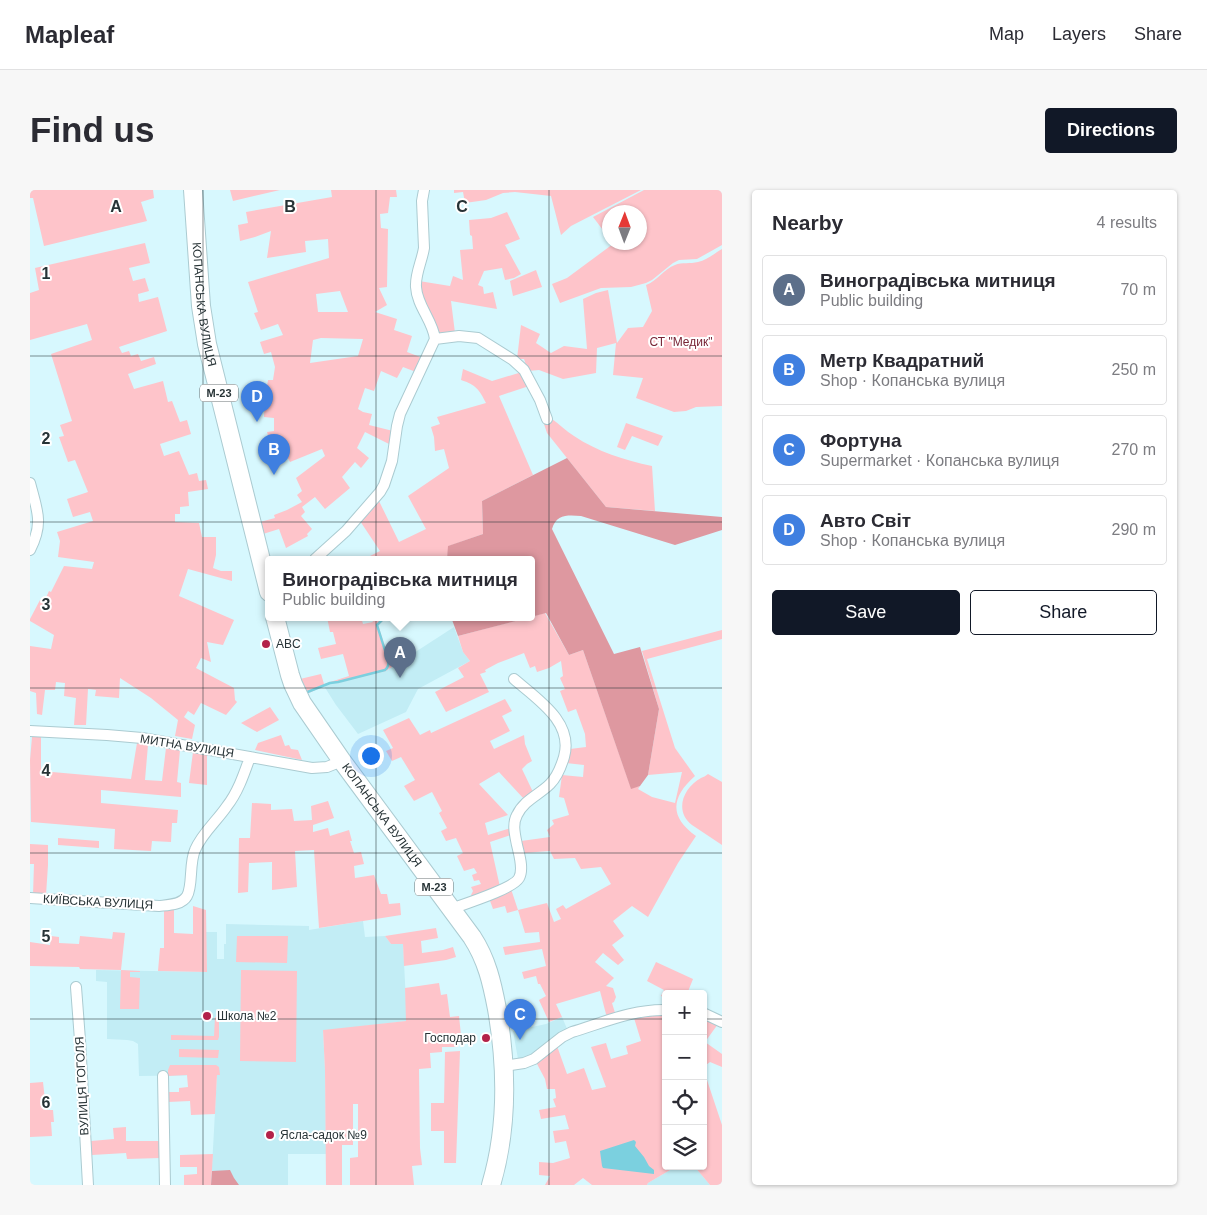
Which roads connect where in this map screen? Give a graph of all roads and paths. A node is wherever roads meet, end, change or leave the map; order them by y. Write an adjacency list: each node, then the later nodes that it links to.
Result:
1 (193, 190): 8 (highway, КОПАНСЬКА ВУЛИЦЯ / М-23)
2 (424, 190): 3 (street)
3 (435, 339): 4 (street); 7 (street)
4 (547, 419)
5 (30, 483): 6 (street)
6 (30, 550)
7 (318, 556)
8 (265, 576)
9 (276, 621): 13 (highway, КОПАНСЬКА ВУЛИЦЯ / М-23)
10 (514, 679): 15 (street)
11 (30, 731): 12 (street, МИТНА ВУЛИЦЯ)
12 (250, 757): 13 (street, МИТНА ВУЛИЦЯ); 14 (street, КИЇВСЬКА ВУЛИЦЯ)
13 (342, 761): 15 (highway, КОПАНСЬКА ВУЛИЦЯ / М-23)
14 (30, 898)
15 (450, 909): 20 (highway, КОПАНСЬКА ВУЛИЦЯ / М-23)
16 (76, 987): 22 (street, ВУЛИЦЯ ГОГОЛЯ)
17 (662, 1010): 20 (street)
18 (707, 1015): 19 (street)
19 (722, 1022)
20 (504, 1066): 24 (highway, КОПАНСЬКА ВУЛИЦЯ / М-23)
21 (163, 1076): 23 (street)
22 (88, 1185)
23 (165, 1185)
24 (491, 1185)

